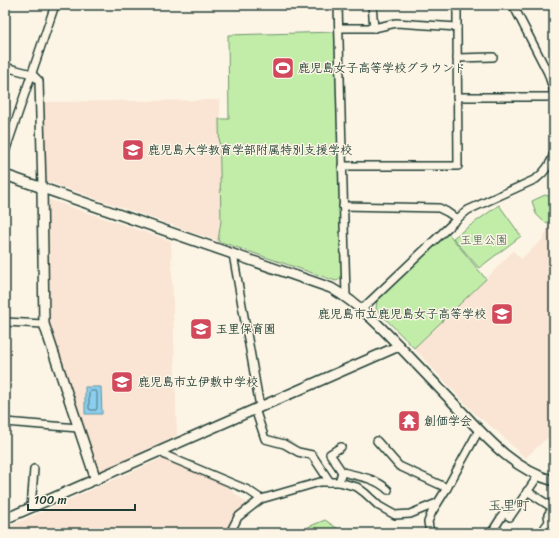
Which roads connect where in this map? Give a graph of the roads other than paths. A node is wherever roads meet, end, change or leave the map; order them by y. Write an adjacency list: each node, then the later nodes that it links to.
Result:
1 (55, 5): 12 (street)
2 (338, 5): 7 (street)
3 (372, 5): 8 (street)
4 (457, 5): 6 (street)
5 (513, 5): 13 (street)
6 (457, 27): 8 (street); 10 (street)
7 (339, 28): 8 (street); 18 (street)
8 (374, 28)
9 (493, 57): 10 (street)
10 (457, 58): 15 (street)
11 (5, 67): 12 (street)
12 (32, 74): 16 (street); 20 (street)
13 (554, 92)
14 (554, 96): 15 (street)
15 (457, 97): 18 (street)
16 (5, 152)
17 (554, 153): 22 (street)
18 (342, 166): 21 (street)
19 (5, 175): 20 (street)
20 (42, 188): 23 (street); 27 (street)
21 (343, 206): 22 (street); 24 (street)
22 (457, 219): 25 (street)
23 (233, 254): 24 (street); 29 (street)
24 (346, 296): 25 (street)
25 (362, 309): 28 (street)
26 (5, 322): 27 (street)
27 (44, 324): 31 (street)
28 (399, 346): 29 (street); 32 (street)
29 (257, 408): 35 (street); 41 (street)
30 (5, 422): 31 (street)
31 (78, 428): 39 (street)
32 (479, 430): 38 (street); 43 (street)
33 (377, 441): 43 (street)
34 (341, 447): 37 (street)
35 (159, 451): 39 (street); 46 (street)
36 (34, 469): 48 (street)
37 (342, 472): 42 (street); 44 (street)
38 (538, 476): 40 (street); 45 (street)
39 (96, 480): 48 (street)
40 (554, 481)
41 (330, 482): 42 (street); 46 (street)
42 (339, 482): 47 (street)
43 (447, 488): 47 (street)
44 (388, 490)
45 (528, 491): 50 (street); 53 (street)
46 (261, 499): 51 (street)
47 (437, 503): 52 (street)
48 (31, 508): 49 (street)
49 (5, 519)
50 (545, 527)
51 (230, 533)
52 (430, 533)
53 (493, 533)

